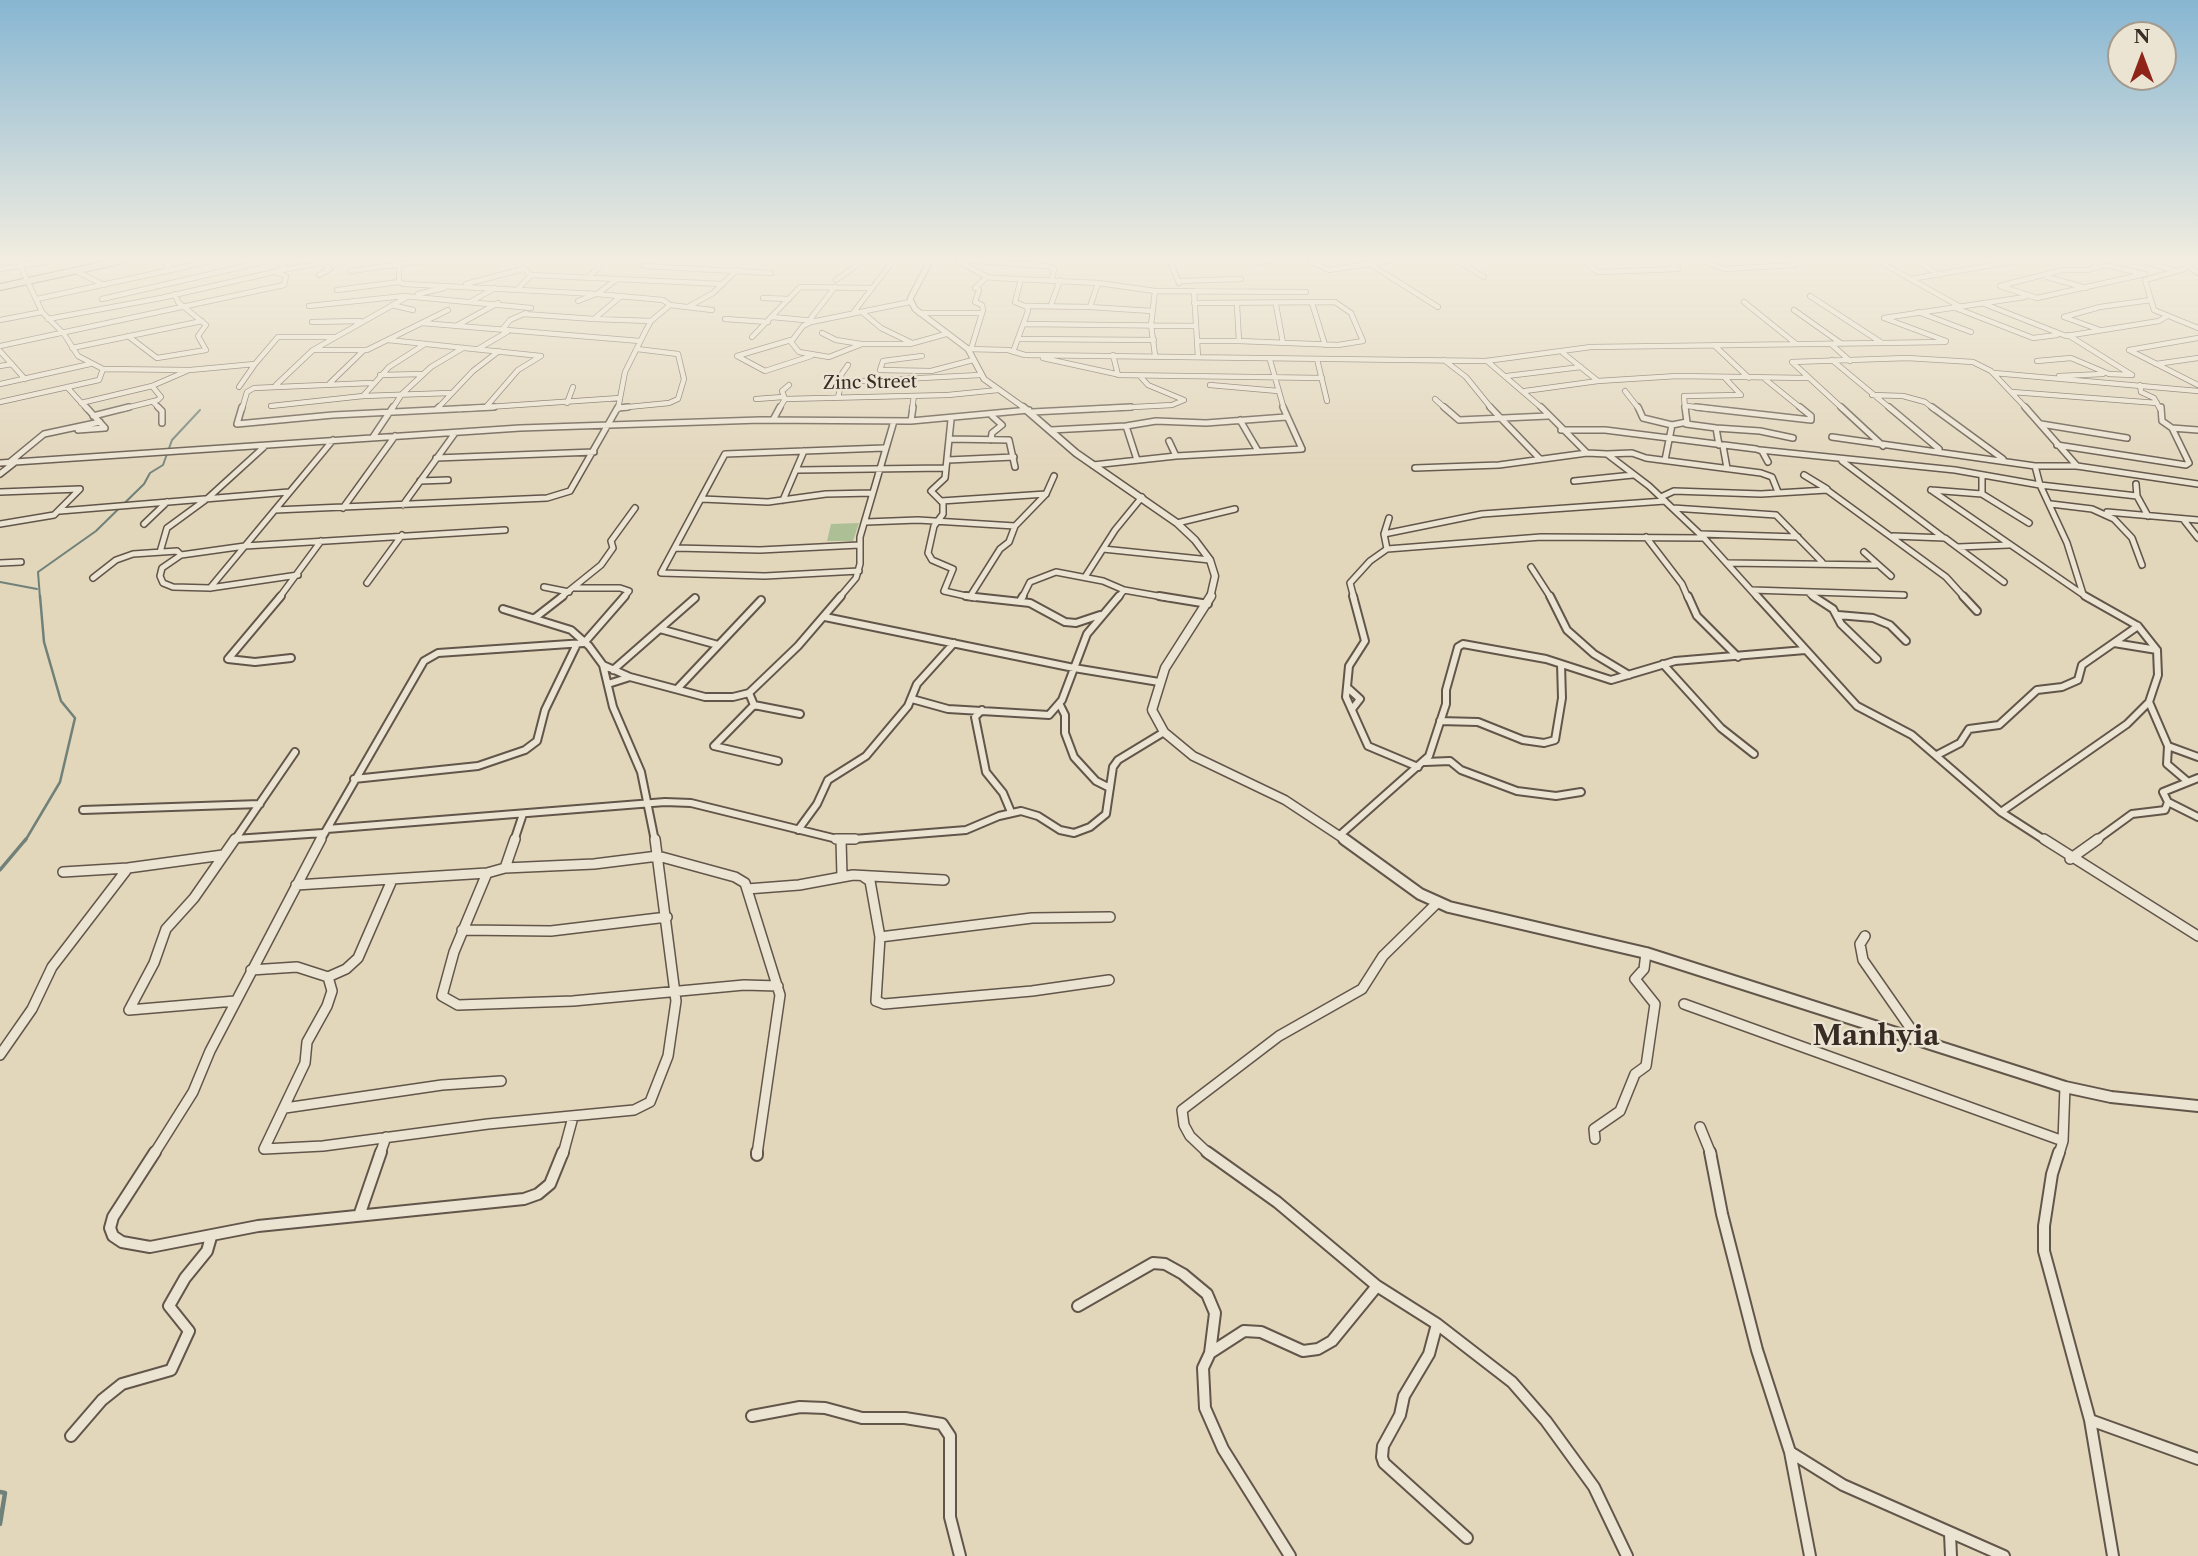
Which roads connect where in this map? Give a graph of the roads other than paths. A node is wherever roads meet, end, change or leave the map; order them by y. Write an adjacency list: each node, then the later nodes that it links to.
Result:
1 (64, 334): 52 (street); 54 (street)
2 (143, 334): 30 (street)
3 (201, 334): 30 (street)
4 (341, 334): 31 (street)
5 (401, 334): 35 (street)
6 (500, 334): 55 (street)
7 (540, 334): 38 (street)
8 (644, 334): 38 (street)
9 (756, 334): 32 (street)
10 (796, 334): 36 (street)
11 (823, 334): 46 (street)
12 (893, 334): 42 (street)
13 (946, 334): 42 (street); 57 (street)
14 (975, 334): 57 (street)
15 (1021, 334): 34 (street)
16 (1153, 334): 37 (street)
17 (1196, 334): 39 (street)
18 (1239, 334): 40 (street)
19 (1281, 334): 43 (street)
20 (1321, 334): 49 (street)
21 (1360, 334): 50 (street)
22 (1783, 334): 44 (street)
23 (1828, 334): 48 (street)
24 (1869, 334): 41 (street)
25 (1926, 334): 41 (street)
26 (2022, 334): 27 (street)
27 (2057, 334): 29 (street)
28 (2079, 334): 29 (street)
29 (2068, 335): 92 (street)
30 (128, 337): 52 (street)
31 (334, 337): 58 (street); 81 (street)
32 (752, 337)
33 (2198, 338): 82 (street)
34 (1020, 339): 37 (street); 61 (street)
35 (388, 340): 45 (street); 59 (street)
36 (791, 340): 66 (street); 66 (street)
37 (1154, 340): 65 (street)
38 (640, 341): 56 (street)
39 (1197, 341): 40 (street); 68 (street)
40 (1239, 341): 43 (street)
41 (1882, 342): 48 (street)
42 (913, 343): 46 (street)
43 (1283, 343): 49 (street)
44 (1795, 343): 47 (street); 51 (street)
45 (425, 344): 53 (street); 93 (street)
46 (862, 344): 66 (street)
47 (1830, 344): 48 (street); 76 (street)
48 (1843, 344)
49 (1325, 345): 50 (street)
50 (1338, 345): 73 (street)
51 (1714, 345): 62 (street); 99 (street)
52 (72, 348): 80 (street)
53 (463, 348): 55 (street); 89 (street)
54 (0, 349): 79 (street)
55 (478, 349): 60 (street)
56 (637, 349): 133 (street); 146 (street)
57 (970, 349): 61 (street); 71 (street)
58 (313, 350): 59 (street); 112 (street)
59 (364, 351): 108 (street)
60 (499, 351): 127 (street); 144 (street)
61 (1013, 352): 63 (street)
62 (1563, 354): 78 (street); 85 (street)
63 (1032, 355): 64 (street); 91 (street)
64 (1113, 355): 65 (street); 91 (street)
65 (1155, 355): 68 (street)
66 (812, 356)
67 (922, 356): 71 (street)
68 (1198, 357): 72 (street)
69 (2198, 358): 82 (street)
70 (1317, 359): 72 (street); 73 (street); 97 (street)
71 (973, 360): 90 (street)
72 (1270, 360): 94 (street)
73 (1349, 360): 74 (street)
74 (1444, 360): 78 (street); 154 (street)
75 (1832, 360): 76 (street); 101 (street); 129 (street)
76 (1850, 360): 88 (street)
77 (2038, 360): 92 (street)
78 (1486, 361): 96 (street)
79 (12, 364): 84 (street); 105 (street)
80 (90, 364): 86 (street); 105 (street)
81 (255, 364): 87 (street); 119 (street)
82 (2155, 364): 103 (street)
83 (848, 365): 107 (street)
84 (0, 366)
85 (1580, 367): 96 (street); 106 (street)
86 (103, 369): 87 (street); 118 (street)
87 (190, 370): 117 (street)
88 (1993, 373): 102 (street); 126 (street)
89 (423, 374): 93 (street); 128 (street)
90 (980, 374): 107 (street); 121 (street)
91 (1116, 374): 95 (street)
92 (2109, 374): 102 (street); 110 (street)
93 (380, 375): 109 (street)
94 (1276, 375): 95 (street); 97 (street); 122 (street)
95 (1139, 376): 148 (street)
96 (1507, 376): 123 (street)
97 (1322, 378): 137 (street)
98 (1725, 378): 99 (street); 106 (street); 145 (street)
99 (1749, 378): 100 (street)
100 (1764, 378): 101 (street); 145 (street)
101 (1808, 378): 184 (street)
102 (2045, 378): 110 (street)
103 (2186, 378): 104 (street); 116 (street)
104 (2198, 378)
105 (25, 379): 111 (street)
106 (1598, 381): 123 (street)
107 (842, 382): 132 (street)
108 (330, 383): 109 (street); 112 (street)
109 (371, 383): 130 (street)
110 (2119, 383): 115 (street)
111 (0, 384)
112 (276, 385): 149 (street)
113 (789, 385): 134 (street)
114 (1210, 385): 122 (street)
115 (2140, 385): 125 (street); 140 (street)
116 (2198, 385)
117 (152, 386): 139 (street); 141 (street)
118 (67, 387): 138 (street); 141 (street)
119 (239, 387)
120 (573, 387): 142 (street)
121 (998, 390): 131 (street, Zinc Street); 148 (street)
122 (1278, 391): 153 (street)
123 (1525, 391): 152 (street)
124 (1625, 391): 164 (street)
125 (2198, 391)
126 (2012, 392): 140 (street); 162 (street)
127 (450, 393): 128 (street); 147 (street)
128 (402, 394): 130 (street); 149 (street)
129 (1872, 395): 188 (street); 202 (street)
130 (363, 396): 143 (street)
131 (914, 396): 132 (street, Zinc Street); 159 (street)
132 (838, 397): 134 (street, Zinc Street)
133 (620, 398): 142 (street); 146 (street)
134 (784, 398): 135 (street, Zinc Street); 155 (street)
135 (757, 399)
136 (1435, 399): 154 (street)
137 (1327, 401)
138 (0, 402)
139 (153, 402): 150 (street); 160 (street)
140 (2157, 402): 166 (street)
141 (81, 403): 150 (street)
142 (567, 403): 144 (street)
143 (271, 405)
144 (486, 407): 147 (street)
145 (1687, 407): 161 (street)
146 (618, 408): 163 (street)
147 (437, 409): 149 (street)
148 (1030, 411): 151 (street); 168 (street)
149 (392, 412): 173 (street)
150 (93, 416): 205 (street)
151 (992, 416): 156 (street); 180 (street)
152 (1548, 416): 154 (street); 169 (street)
153 (1286, 417): 157 (street); 190 (street)
154 (1501, 417): 197 (street)
155 (773, 420): 158 (street); 163 (street)
156 (951, 420): 159 (street); 178 (street)
157 (1240, 420): 165 (street); 190 (street)
158 (894, 421): 159 (street); 186 (street)
159 (911, 421)
160 (163, 423)
161 (1686, 424): 164 (street); 167 (street)
162 (2040, 424): 177 (street); 182 (street)
163 (610, 425): 171 (street); 191 (street)
164 (1672, 425): 174 (street)
165 (1126, 426): 168 (street); 199 (street)
166 (2172, 428): 170 (street); 182 (street)
167 (1716, 429): 176 (street); 183 (street)
168 (1051, 430): 206 (street)
169 (1561, 430): 174 (street); 192 (street)
170 (2198, 430)
171 (455, 433): 172 (street); 196 (street)
172 (395, 436): 173 (street); 243 (street)
173 (373, 437): 179 (street)
174 (1669, 437): 183 (street); 200 (street)
175 (1832, 437): 184 (street)
176 (1793, 438)
177 (2127, 438)
178 (949, 439): 180 (street); 198 (street)
179 (333, 440): 185 (street); 228 (street)
180 (991, 440): 195 (street)
181 (1169, 441): 194 (street)
182 (2055, 444): 208 (street)
183 (1721, 445): 187 (street); 213 (street)
184 (1883, 446): 188 (street)
185 (264, 447): 205 (street); 235 (street)
186 (884, 448): 189 (street); 209 (street)
187 (1760, 450): 201 (street); 203 (street)
188 (1940, 450): 202 (street)
189 (804, 451): 214 (street); 236 (street)
190 (1258, 451): 194 (street)
191 (594, 452): 196 (street); 242 (street)
192 (1587, 453): 193 (street); 197 (street)
193 (1608, 454): 200 (street); 216 (street)
194 (1176, 456): 199 (street)
195 (1014, 457): 198 (street); 210 (street)
196 (436, 458): 221 (street)
197 (1540, 459): 212 (street)
198 (948, 460): 211 (street)
199 (1137, 460): 206 (street)
200 (1665, 460): 213 (street)
201 (1841, 460): 218 (street); 268 (street)
202 (2005, 461): 207 (street)
203 (1768, 462)
204 (0, 463): 205 (street)
205 (12, 463): 215 (street)
206 (1093, 465): 234 (street)
207 (2035, 466): 208 (street); 225 (street)
208 (2077, 466): 224 (street)
209 (878, 467): 211 (street); 214 (street); 230 (street)
210 (1015, 467)
211 (945, 468): 239 (street)
212 (1415, 468)
213 (1727, 468): 229 (street)
214 (797, 470): 238 (street)
215 (0, 474)
216 (1633, 475): 222 (street); 237 (street)
217 (1804, 475): 226 (street)
218 (1982, 475): 225 (street); 232 (street)
219 (1054, 476): 231 (street)
220 (448, 480): 221 (street)
221 (420, 481): 242 (street)
222 (1574, 481)
223 (2136, 484): 233 (street)
224 (2198, 484)
225 (2040, 485): 233 (street); 241 (street)
226 (1827, 490): 229 (street); 262 (street)
227 (0, 492): 248 (street)
228 (289, 492): 235 (street); 247 (street)
229 (1778, 492): 237 (street)
230 (872, 494): 238 (street); 254 (street)
231 (1046, 494): 239 (street); 260 (street)
232 (1982, 494): 257 (street); 274 (street)
233 (2137, 496): 250 (street)
234 (1142, 497): 256 (street); 277 (street)
235 (208, 498): 240 (street); 271 (street)
236 (702, 499): 238 (street); 276 (street)
237 (1663, 499): 245 (street); 263 (street)
238 (783, 500)
239 (941, 501): 255 (street)
240 (168, 502): 248 (street); 259 (street)
241 (2051, 504): 249 (street); 304 (street)
242 (403, 505): 243 (street)
243 (343, 508): 247 (street)
244 (635, 508): 299 (street)
245 (1672, 508): 265 (street); 267 (street)
246 (1235, 509): 256 (street)
247 (275, 510): 273 (street)
248 (60, 511): 258 (street)
249 (2099, 511): 250 (street); 288 (street)
250 (2148, 516): 252 (street)
251 (1389, 518): 263 (street)
252 (2182, 519): 253 (street); 269 (street)
253 (2198, 520)
254 (866, 522): 255 (street); 272 (street)
255 (936, 523): 260 (street); 305 (street)
256 (1177, 523): 282 (street)
257 (2029, 523)
258 (0, 524)
259 (144, 524)
260 (1015, 526): 305 (street)
261 (505, 530): 264 (street)
262 (1886, 533): 268 (street); 312 (street)
263 (1384, 534): 278 (street)
264 (402, 535): 270 (street); 296 (street)
265 (1702, 536): 266 (street); 267 (street); 286 (street)
266 (1646, 537): 278 (street); 328 (street)
267 (1798, 537): 284 (street)
268 (1945, 538): 275 (street)
269 (2198, 538)
270 (321, 541): 273 (street); 291 (street)
271 (163, 544): 279 (street); 281 (street)
272 (859, 545): 276 (street); 290 (street)
273 (245, 546): 281 (street); 298 (street)
274 (2012, 546): 275 (street); 304 (street)
275 (1958, 547): 295 (street)
276 (675, 548): 290 (street)
277 (1103, 549): 282 (street); 293 (street)
278 (1387, 549): 341 (street)
279 (160, 552): 281 (street); 294 (street)
280 (1864, 552): 287 (street)
281 (179, 553): 298 (street)
282 (1210, 560): 310 (street)
283 (21, 562): 285 (street)
284 (1822, 562): 286 (street); 287 (street)
285 (0, 563)
286 (1728, 563): 301 (street)
287 (1876, 565): 292 (street)
288 (2143, 565)
289 (1531, 567): 336 (street)
290 (859, 570): 309 (street)
291 (298, 575): 298 (street); 329 (street)
292 (1891, 576)
293 (1085, 577): 300 (street); 308 (street)
294 (93, 579)
295 (2004, 582)
296 (367, 583)
297 (544, 587): 299 (street)
298 (210, 588)
299 (572, 590): 315 (street); 321 (street)
300 (1124, 590): 310 (street); 314 (street)
301 (1752, 590): 302 (street); 326 (street)
302 (1811, 594): 303 (street); 313 (street)
303 (1904, 594)
304 (2083, 594): 318 (street)
305 (971, 595): 308 (street)
306 (695, 598): 319 (street)
307 (761, 600): 324 (street)
308 (1020, 601): 314 (street)
309 (834, 604): 316 (street); 317 (street)
310 (1209, 604): 338 (street)
311 (503, 609): 315 (street)
312 (1977, 611)
313 (1838, 614): 320 (street); 330 (street)
314 (1100, 615): 334 (street)
315 (536, 617): 321 (street)
316 (825, 617): 317 (street); 342 (street)
317 (839, 619): 322 (street)
318 (2138, 626): 323 (street); 327 (street)
319 (660, 629): 324 (street); 335 (street)
320 (1906, 640)
321 (584, 643): 325 (street); 333 (street)
322 (954, 643): 334 (street); 343 (street)
323 (2114, 643): 327 (street); 355 (street)
324 (718, 645): 340 (street)
325 (576, 646): 360 (street); 360 (street)
326 (1805, 650): 328 (street); 355 (street)
327 (2157, 650): 344 (street)
328 (1738, 657): 332 (street)
329 (291, 658)
330 (1877, 659)
331 (1561, 664): 336 (street); 350 (street); 350 (street)
332 (1663, 664): 336 (street); 354 (street)
333 (603, 665): 335 (street); 339 (street)
334 (1074, 668): 338 (street); 346 (street)
335 (613, 670): 337 (street)
336 (1629, 675)
337 (630, 677): 339 (street); 340 (street)
338 (1159, 682): 351 (street)
339 (608, 684): 365 (street)
340 (677, 689): 342 (street)
341 (1349, 689): 347 (street); 347 (street)
342 (749, 693): 345 (street)
343 (912, 699): 348 (street); 372 (street)
344 (2149, 702): 352 (street); 369 (street)
345 (754, 705): 349 (street); 357 (street)
346 (1060, 705): 348 (street); 362 (street)
347 (1353, 708): 358 (street)
348 (982, 710): 368 (street)
349 (800, 714)
350 (1440, 721): 358 (street)
351 (1164, 732): 362 (street); 374 (street)
352 (2168, 746): 356 (street); 361 (street)
353 (295, 751): 366 (street)
354 (1754, 754)
355 (1937, 755): 369 (street)
356 (2198, 757)
357 (778, 761)
358 (1422, 764): 363 (street); 374 (street)
359 (2198, 778): 361 (street)
360 (354, 779): 373 (street)
361 (2187, 780): 364 (street)
362 (1110, 788): 368 (street)
363 (1581, 792)
364 (2168, 802): 371 (street); 379 (street)
365 (649, 803): 370 (street); 372 (street); 378 (street)
366 (260, 804): 367 (street); 375 (street)
367 (83, 810)
368 (1011, 812): 376 (street)
369 (2001, 812): 379 (street)
370 (523, 814): 373 (street); 381 (street)
371 (2198, 817)
372 (798, 830): 376 (street)
373 (325, 831): 375 (street); 388 (street)
374 (1340, 835): 390 (street)
375 (235, 839): 377 (street)
376 (841, 840): 384 (street)
377 (223, 855): 380 (street); 403 (street)
378 (658, 856): 381 (street); 389 (street); 391 (street)
379 (2070, 859): 395 (street)
380 (128, 868): 382 (street); 406 (street)
381 (505, 869): 383 (street)
382 (63, 872)
383 (486, 873): 386 (street); 393 (street)
384 (842, 876): 385 (street); 389 (street)
385 (864, 877): 387 (street); 396 (street)
386 (392, 880): 388 (street); 399 (street)
387 (944, 880)
388 (296, 885): 398 (street)
389 (747, 889): 401 (street)
390 (1437, 903): 397 (street); 419 (street)
391 (667, 917): 393 (street); 402 (street)
392 (1110, 917): 396 (street)
393 (462, 930): 402 (street)
394 (1865, 936): 405 (street)
395 (2198, 936)
396 (880, 937): 400 (street)
397 (1646, 953): 405 (street); 414 (street)
398 (251, 970): 399 (street); 403 (street)
399 (328, 977): 410 (street)
400 (1109, 980)
401 (778, 986): 402 (street); 416 (street)
402 (674, 993): 411 (street)
403 (236, 1001): 418 (street)
404 (1684, 1004): 415 (street)
405 (1918, 1040): 408 (street)
406 (0, 1055)
407 (501, 1081): 410 (street)
408 (2065, 1087): 409 (street); 415 (street)
409 (2198, 1106)
410 (285, 1108): 413 (street)
411 (573, 1117): 413 (street); 417 (street)
412 (1700, 1128): 426 (street)
413 (386, 1137): 417 (street)
414 (1595, 1139)
415 (2063, 1141): 424 (street)
416 (757, 1155)
417 (360, 1213): 418 (street)
418 (211, 1237): 425 (street)
419 (1377, 1286): 421 (street); 422 (street)
420 (1078, 1306): 422 (street)
421 (1437, 1324): 429 (street); 432 (street)
422 (1210, 1353): 431 (street)
423 (752, 1416): 430 (street)
424 (2090, 1420): 427 (street); 436 (street)
425 (71, 1436)
426 (1790, 1452): 428 (street); 433 (street)
427 (2198, 1459)
428 (1950, 1534): 434 (street); 435 (street)
429 (1467, 1538)
430 (960, 1556)
431 (1290, 1556)
432 (1627, 1556)
433 (1810, 1556)
434 (1951, 1556)
435 (2004, 1556)
436 (2113, 1556)

